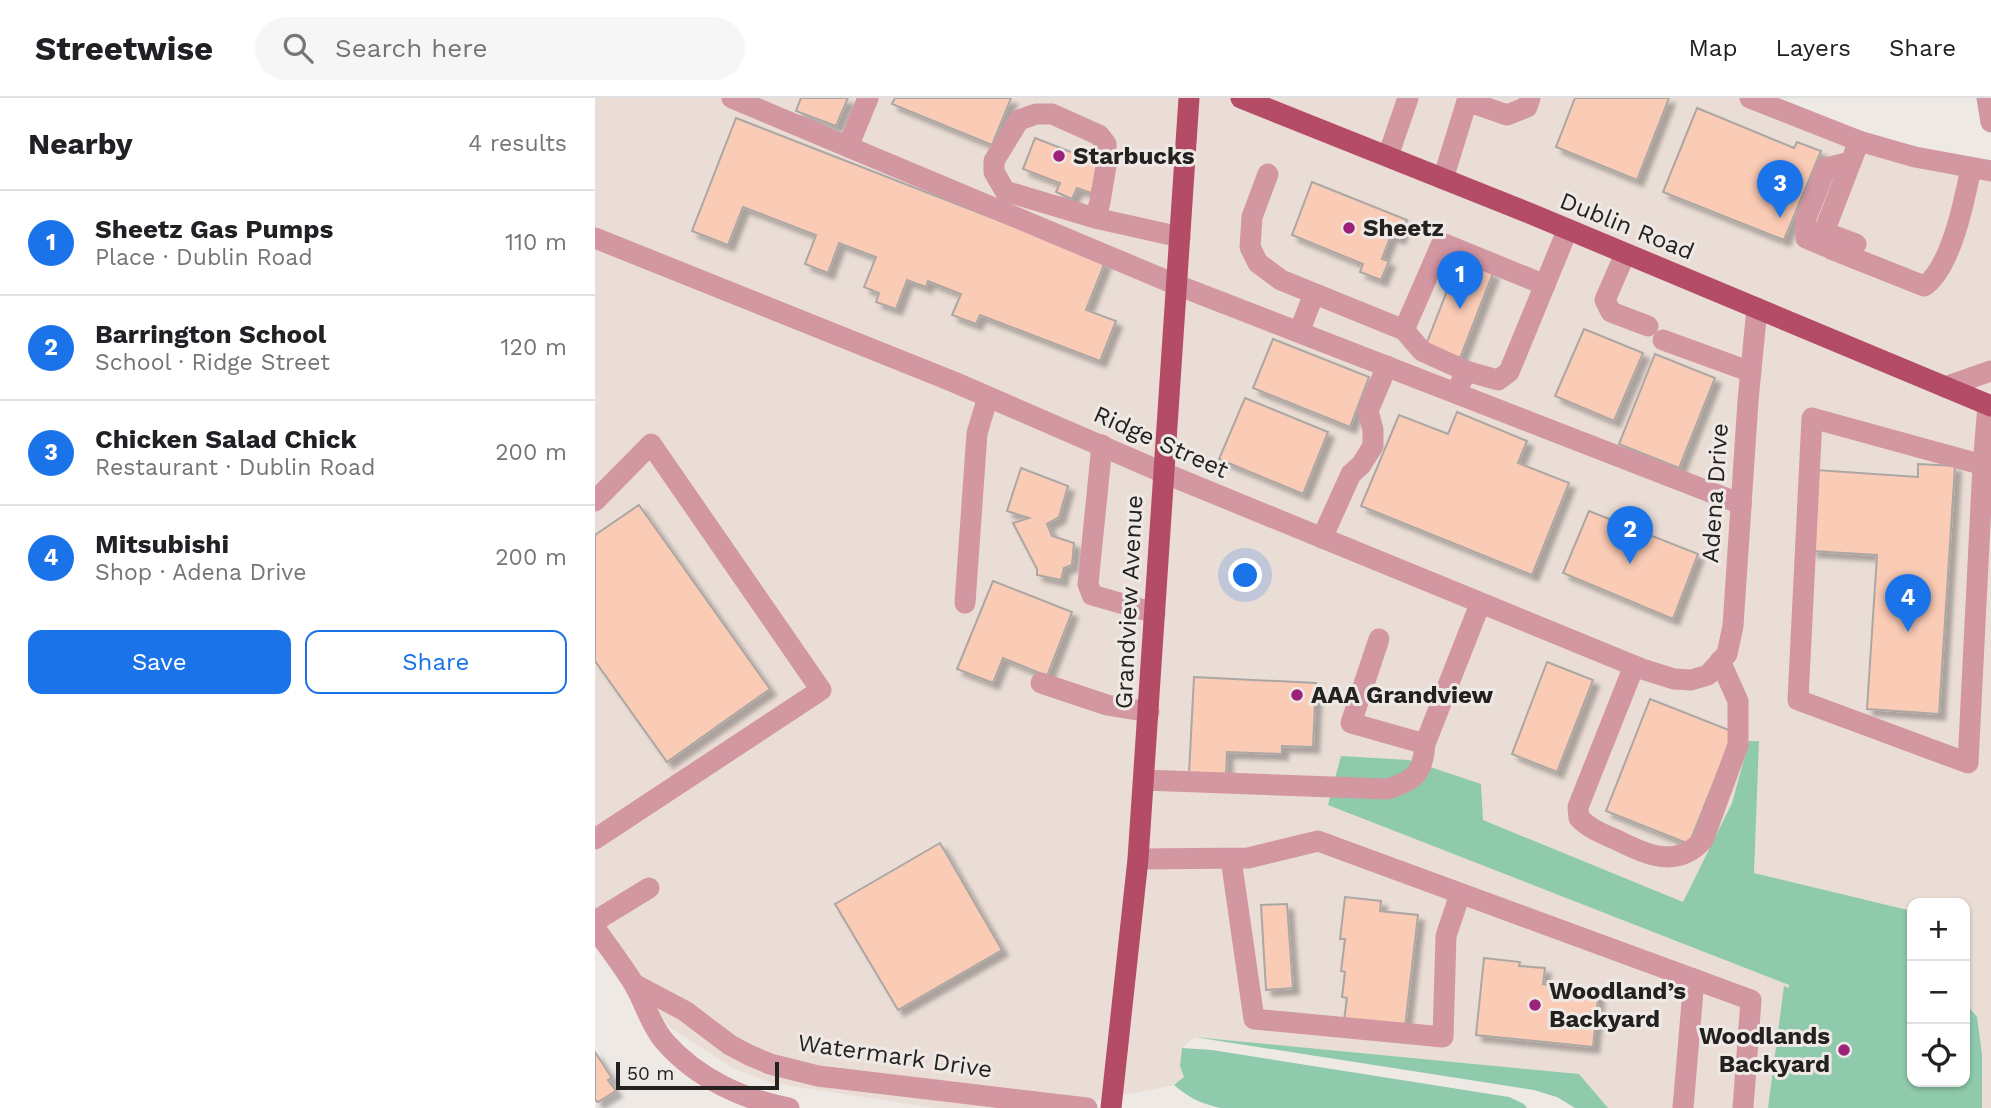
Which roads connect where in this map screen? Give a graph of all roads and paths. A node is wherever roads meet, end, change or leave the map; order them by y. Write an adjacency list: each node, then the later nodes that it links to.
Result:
1 (732, 98): 13 (street)
2 (868, 98): 13 (street)
3 (1189, 98): 21 (main road, Grandview Avenue)
4 (1241, 98): 14 (main road, Dublin Road)
5 (1408, 98): 14 (street)
6 (1530, 98): 9 (street)
7 (1750, 98): 12 (street)
8 (1987, 98): 11 (street)
9 (1467, 99): 18 (street)
10 (1036, 106): 19 (street); 19 (street)
11 (1991, 122)
12 (1859, 141): 15 (street); 16 (street)
13 (849, 147): 25 (street)
14 (1388, 156): 18 (main road, Dublin Road)
15 (1851, 162): 24 (street); 24 (street)
16 (1981, 169): 24 (street)
17 (1268, 174): 27 (street)
18 (1443, 179): 20 (main road, Dublin Road)
19 (1095, 218): 21 (street)
20 (1567, 231): 23 (main road, Dublin Road); 26 (street)
21 (1180, 237): 25 (main road, Grandview Avenue)
22 (595, 238): 37 (street, Ridge Street)
23 (1625, 254): 28 (main road, Dublin Road); 34 (street)
24 (1936, 277)
25 (1177, 285): 30 (street); 41 (main road, Grandview Avenue)
26 (1545, 285): 29 (street); 32 (street)
27 (1314, 294): 29 (street); 30 (street)
28 (1757, 308): 34 (street, Adena Drive); 35 (main road, Dublin Road)
29 (1403, 330): 32 (street)
30 (1299, 332): 31 (street)
31 (1387, 366): 36 (street); 44 (street)
32 (1466, 371): 36 (street)
33 (1991, 371): 35 (street)
34 (1751, 372): 43 (street, Adena Drive)
35 (1945, 387): 38 (main road, Dublin Road)
36 (1456, 393): 43 (street)
37 (988, 397): 39 (street, Ridge Street); 45 (street)
38 (1989, 405): 40 (street)
39 (1101, 445): 41 (street, Ridge Street); 47 (street)
40 (1983, 465): 40 (street)
41 (1164, 473): 44 (street, Ridge Street); 47 (main road, Grandview Avenue)
42 (595, 501): 55 (street)
43 (1741, 504): 50 (street, Adena Drive)
44 (1322, 538): 46 (street, Ridge Street)
45 (965, 603)
46 (1479, 604): 49 (street, Ridge Street); 53 (street)
47 (1155, 613): 52 (main road, Grandview Avenue)
48 (1380, 639): 53 (street)
49 (1635, 666): 50 (street, Ridge Street); 50 (street)
50 (1714, 668)
51 (1041, 683): 52 (street)
52 (1149, 712): 54 (main road, Grandview Avenue)
53 (1425, 744): 54 (street)
54 (1144, 780): 56 (main road, Grandview Avenue)
55 (595, 839)
56 (1138, 859): 57 (street); 66 (main road, Grandview Avenue)
57 (1231, 859): 59 (street); 59 (street)
58 (649, 888): 60 (street)
59 (1460, 894): 62 (street)
60 (595, 921)
61 (595, 928): 63 (street, Watermark Drive)
62 (1694, 979): 67 (street); 68 (street)
63 (634, 985): 64 (street, Watermark Drive); 65 (street, Watermark Drive)
64 (789, 1108)
65 (1087, 1108)
66 (1111, 1108)
67 (1683, 1108)
68 (1743, 1108)

